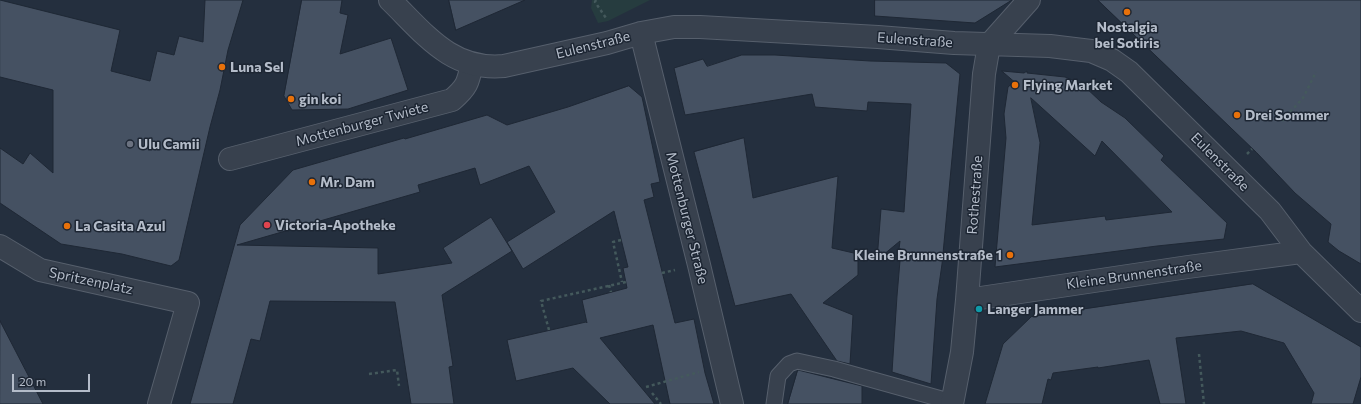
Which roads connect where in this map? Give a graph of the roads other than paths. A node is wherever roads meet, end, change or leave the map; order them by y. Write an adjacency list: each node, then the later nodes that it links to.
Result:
1 (390, 0): 5 (street, Eulenstraße)
2 (1029, 0): 4 (street)
3 (641, 33): 4 (street, Eulenstraße); 5 (street, Eulenstraße); 13 (street, Mottenburger Straße)
4 (989, 45): 8 (street, Eulenstraße); 9 (street, Rothestraße)
5 (472, 64): 6 (street, Mottenburger Twiete)
6 (230, 159)
7 (0, 246): 12 (street, Spritzenplatz)
8 (1302, 252): 9 (street, Kleine Brunnenstraße); 10 (street, Eulenstraße)
9 (967, 300): 11 (street, Rothestraße)
10 (1361, 311)
11 (952, 403): 14 (lane)
12 (159, 404)
13 (732, 404)
14 (774, 404)

